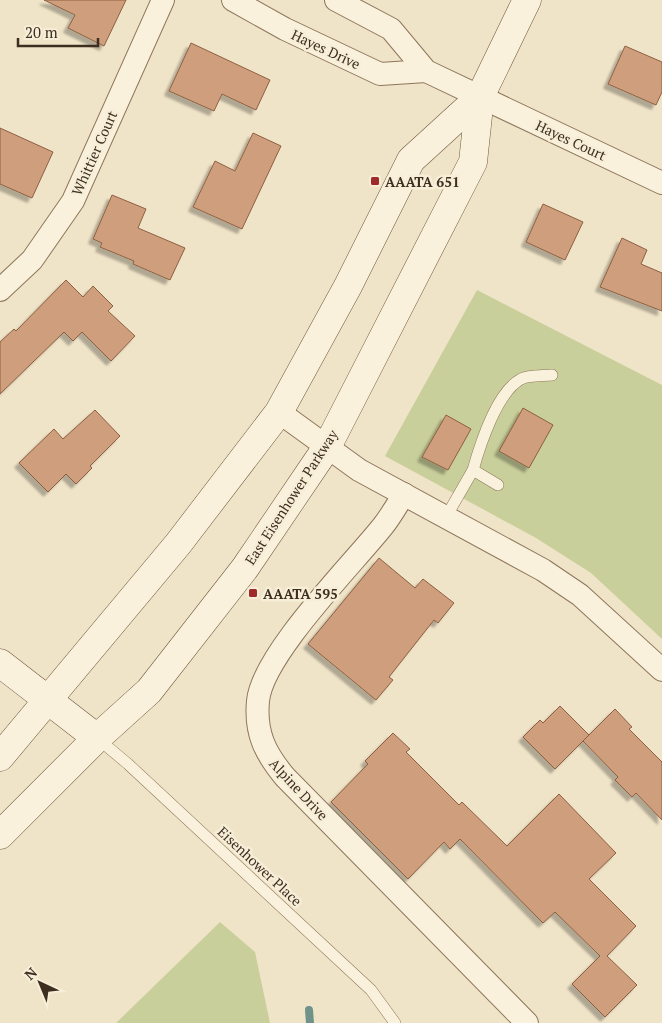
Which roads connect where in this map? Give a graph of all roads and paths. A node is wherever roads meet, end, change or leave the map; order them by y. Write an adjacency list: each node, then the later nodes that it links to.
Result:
1 (163, 0): 8 (street, Whittier Court)
2 (233, 0): 5 (street, Hayes Drive)
3 (336, 0): 5 (street, Hayes Drive)
4 (527, 0): 6 (main road, East Eisenhower Parkway)
5 (426, 71): 6 (street, Hayes Drive)
6 (480, 96): 7 (street, Hayes Court); 10 (main road, East Eisenhower Parkway); 11 (main road, East Eisenhower Parkway)
7 (662, 183)
8 (0, 290)
9 (552, 375): 12 (lane)
10 (279, 412): 11 (street); 18 (main road, East Eisenhower Parkway)
11 (327, 447): 14 (street); 19 (main road, East Eisenhower Parkway)
12 (473, 470): 13 (lane); 15 (lane)
13 (498, 485)
14 (404, 494): 15 (street); 23 (street, Alpine Drive)
15 (446, 517): 17 (street)
16 (0, 664): 18 (main road)
17 (662, 670)
18 (48, 700): 19 (main road); 20 (main road, East Eisenhower Parkway)
19 (97, 738): 21 (main road, East Eisenhower Parkway); 22 (lane, Eisenhower Place)
20 (0, 757)
21 (0, 835)
22 (395, 1023)
23 (527, 1023)

